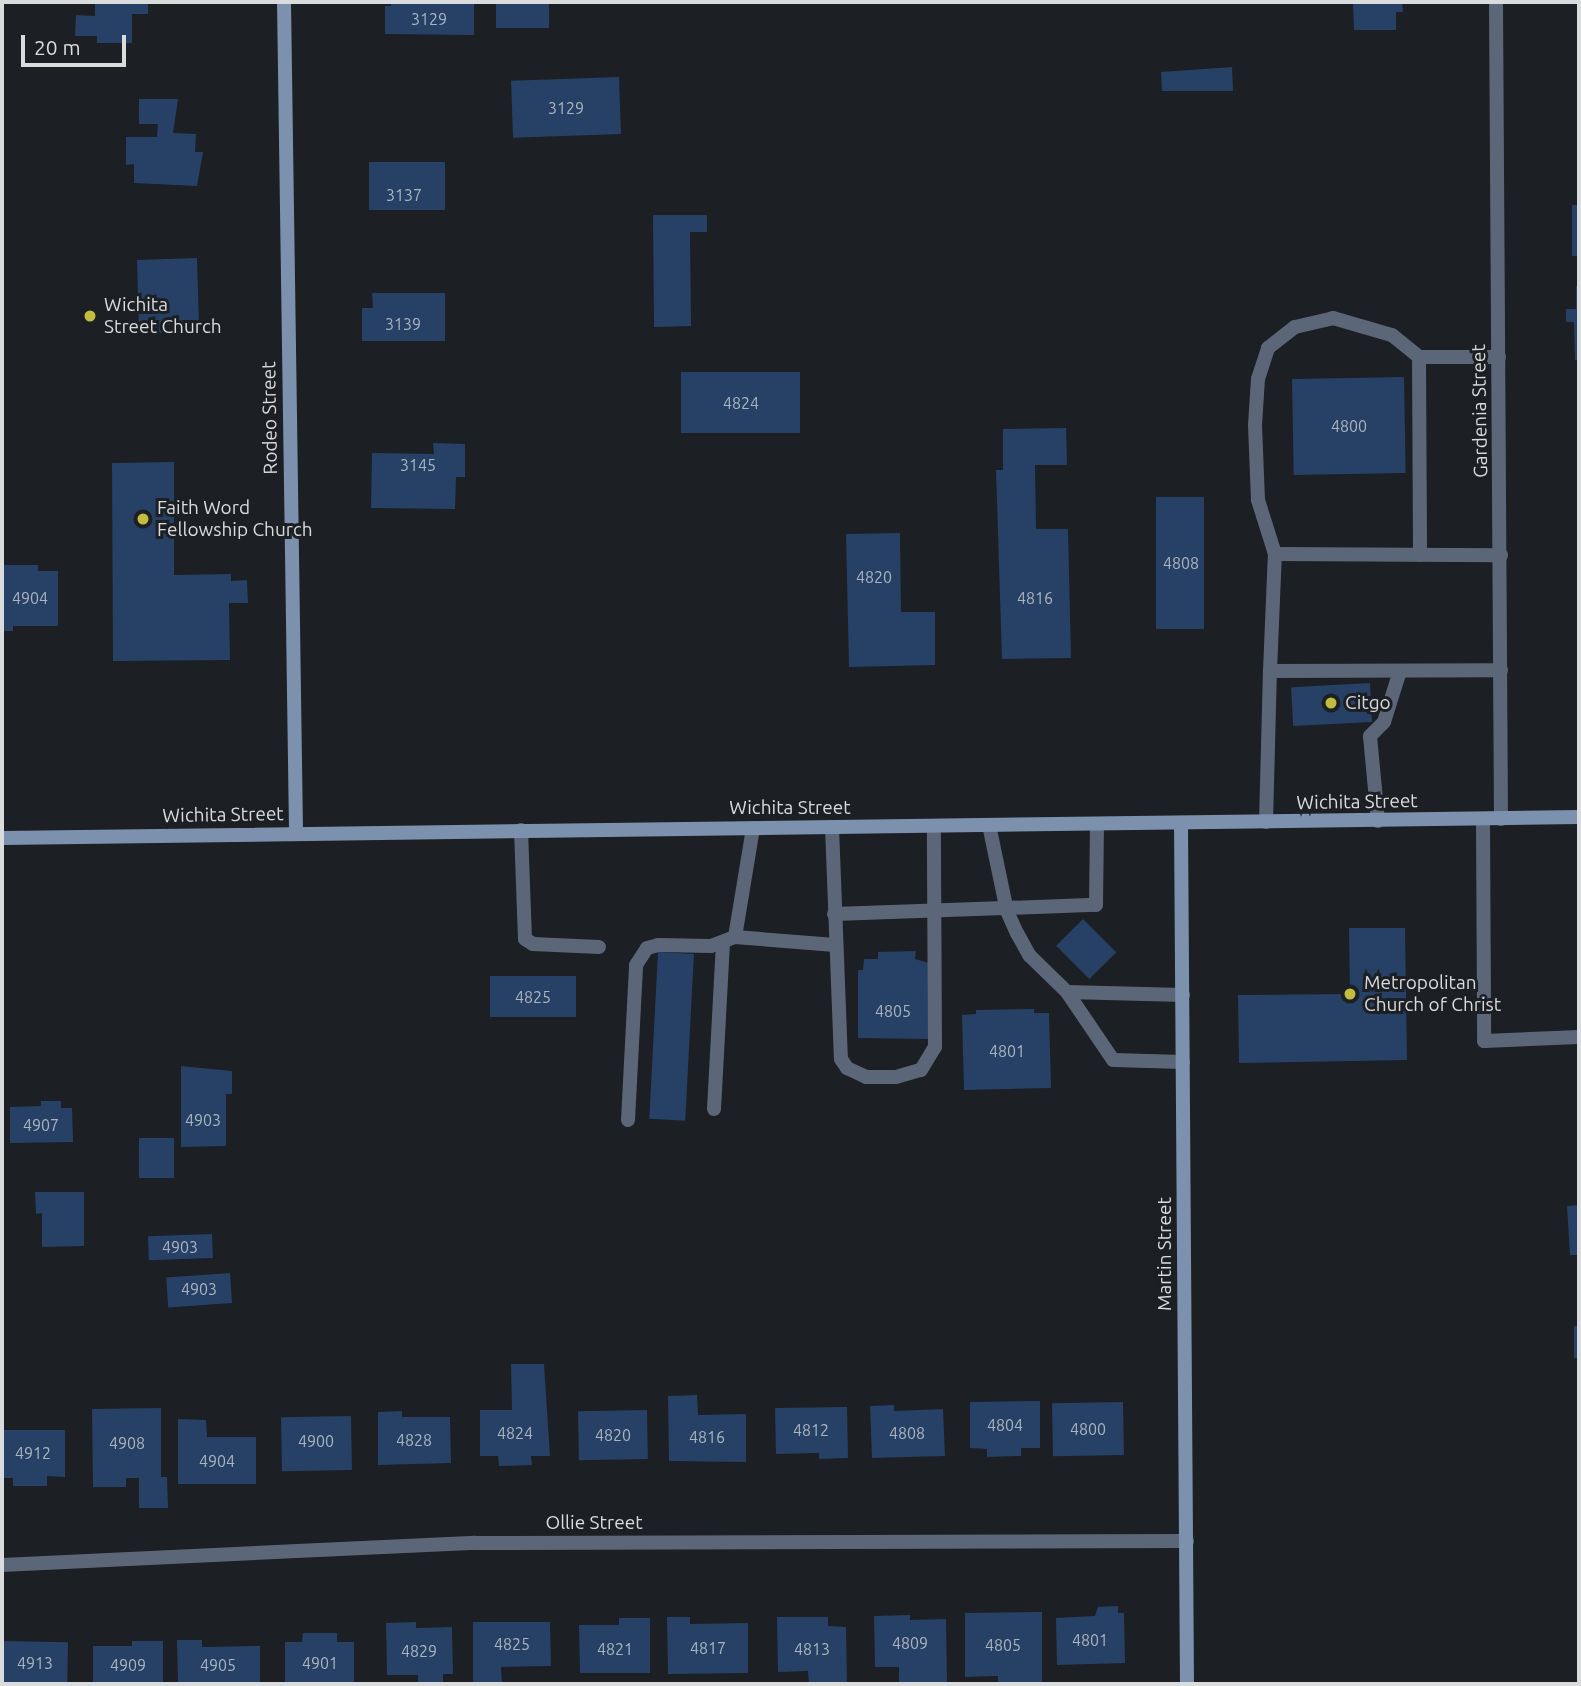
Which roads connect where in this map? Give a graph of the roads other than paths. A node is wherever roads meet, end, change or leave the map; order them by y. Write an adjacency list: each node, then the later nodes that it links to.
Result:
1 (284, 2): 23 (street, Rodeo Street)
2 (1496, 2): 4 (street, Gardenia Street)
3 (1419, 357): 4 (street); 5 (street); 6 (street)
4 (1499, 357): 7 (street, Gardenia Street)
5 (1275, 554): 6 (street); 9 (street)
6 (1420, 555): 7 (street)
7 (1501, 555): 8 (street, Gardenia Street)
8 (1501, 670): 10 (street); 13 (street, Gardenia Street)
9 (1270, 671): 10 (street); 15 (street)
10 (1400, 671): 14 (street)
11 (1579, 817): 13 (street, Wichita Street)
12 (1483, 819): 13 (street, Wichita Street); 14 (street, Wichita Street); 33 (street)
13 (1501, 819)
14 (1378, 821): 15 (street, Wichita Street)
15 (1266, 822): 16 (street, Wichita Street)
16 (1181, 824): 18 (street, Wichita Street); 32 (street, Martin Street)
17 (989, 825): 18 (street, Wichita Street); 19 (street, Wichita Street); 25 (street)
18 (1097, 825): 25 (street)
19 (934, 826): 20 (street, Wichita Street); 26 (street)
20 (832, 827): 21 (street, Wichita Street); 27 (street)
21 (753, 828): 22 (street, Wichita Street); 28 (street)
22 (521, 830): 23 (street, Wichita Street); 30 (street)
23 (296, 833): 24 (street, Wichita Street)
24 (2, 838)
25 (1007, 911): 26 (street); 31 (street)
26 (935, 913): 27 (street); 29 (street)
27 (834, 914): 29 (street)
28 (729, 941): 29 (street); 35 (street); 36 (street)
29 (835, 946)
30 (599, 947)
31 (1067, 992): 32 (street); 34 (street)
32 (1183, 995): 34 (street, Martin Street)
33 (1579, 1037)
34 (1183, 1062): 37 (street, Martin Street)
35 (714, 1109)
36 (628, 1120)
37 (1186, 1541): 38 (street, Ollie Street); 39 (street, Martin Street)
38 (2, 1565)
39 (1187, 1684)

